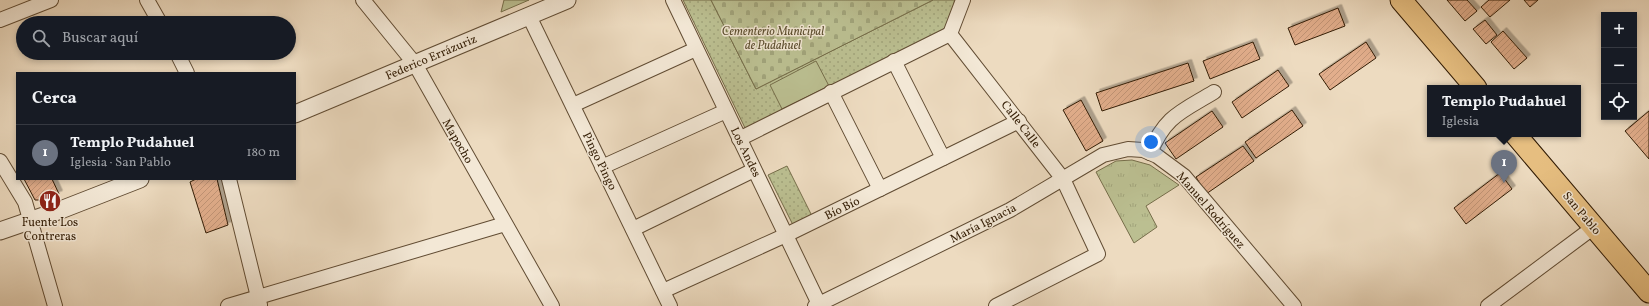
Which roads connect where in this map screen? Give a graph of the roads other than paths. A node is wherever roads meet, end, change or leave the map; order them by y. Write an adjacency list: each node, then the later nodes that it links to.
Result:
1 (51, 0): 10 (street)
2 (147, 0): 8 (street)
3 (363, 0): 15 (street, Mapocho)
4 (567, 0): 9 (street, Federico Errázuriz)
5 (672, 0): 12 (street, Los Andes)
6 (963, 0): 11 (street)
7 (1401, 0): 17 (main road)
8 (156, 16)
9 (529, 16): 15 (street, Federico Errázuriz); 20 (street, Pingo Pingo)
10 (0, 20)
11 (950, 34): 14 (street); 23 (street, Calle Calle)
12 (696, 49): 20 (street); 21 (street, Los Andes)
13 (180, 60): 16 (street)
14 (894, 61): 18 (street); 27 (street)
15 (415, 64): 22 (street, Federico Errázuriz); 36 (street, Mapocho)
16 (186, 72)
17 (1473, 85)
18 (831, 92): 25 (street); 34 (street)
19 (1214, 92): 26 (street)
20 (573, 105): 29 (street, Pingo Pingo)
21 (726, 111): 25 (street, Los Andes); 29 (street)
22 (296, 114)
23 (1019, 121): 27 (street, Bío Bío); 31 (street, Calle Calle)
24 (1518, 137): 37 (main road, San Pablo)
25 (739, 139): 30 (street, Los Andes)
26 (1150, 153): 31 (street, María Ignacia); 52 (street, Manuel Rodríguez)
27 (943, 158): 34 (street, Bío Bío)
28 (0, 161): 35 (street)
29 (602, 167): 38 (street, Pingo Pingo)
30 (754, 170): 38 (street); 40 (street, Los Andes)
31 (1063, 179): 45 (street, María Ignacia); 51 (street, Calle Calle)
32 (137, 180): 35 (street)
33 (229, 180): 44 (street)
34 (880, 189): 40 (street, Bío Bío)
35 (31, 221): 39 (street); 46 (street)
36 (505, 224): 41 (street, Mapocho); 44 (street)
37 (1594, 227): 43 (main road, San Pablo); 53 (street)
38 (633, 228): 42 (street, Pingo Pingo)
39 (0, 231)
40 (786, 236): 42 (street, Bío Bío); 45 (street, Los Andes)
41 (542, 289): 48 (street, Mapocho); 49 (street, Mapocho)
42 (663, 291): 50 (street, Pingo Pingo)
43 (1649, 292)
44 (260, 302): 47 (street)
45 (817, 305)
46 (55, 306)
47 (228, 306)
48 (545, 306)
49 (552, 306)
50 (670, 306)
51 (996, 306)
52 (1294, 306)
53 (1488, 306)

